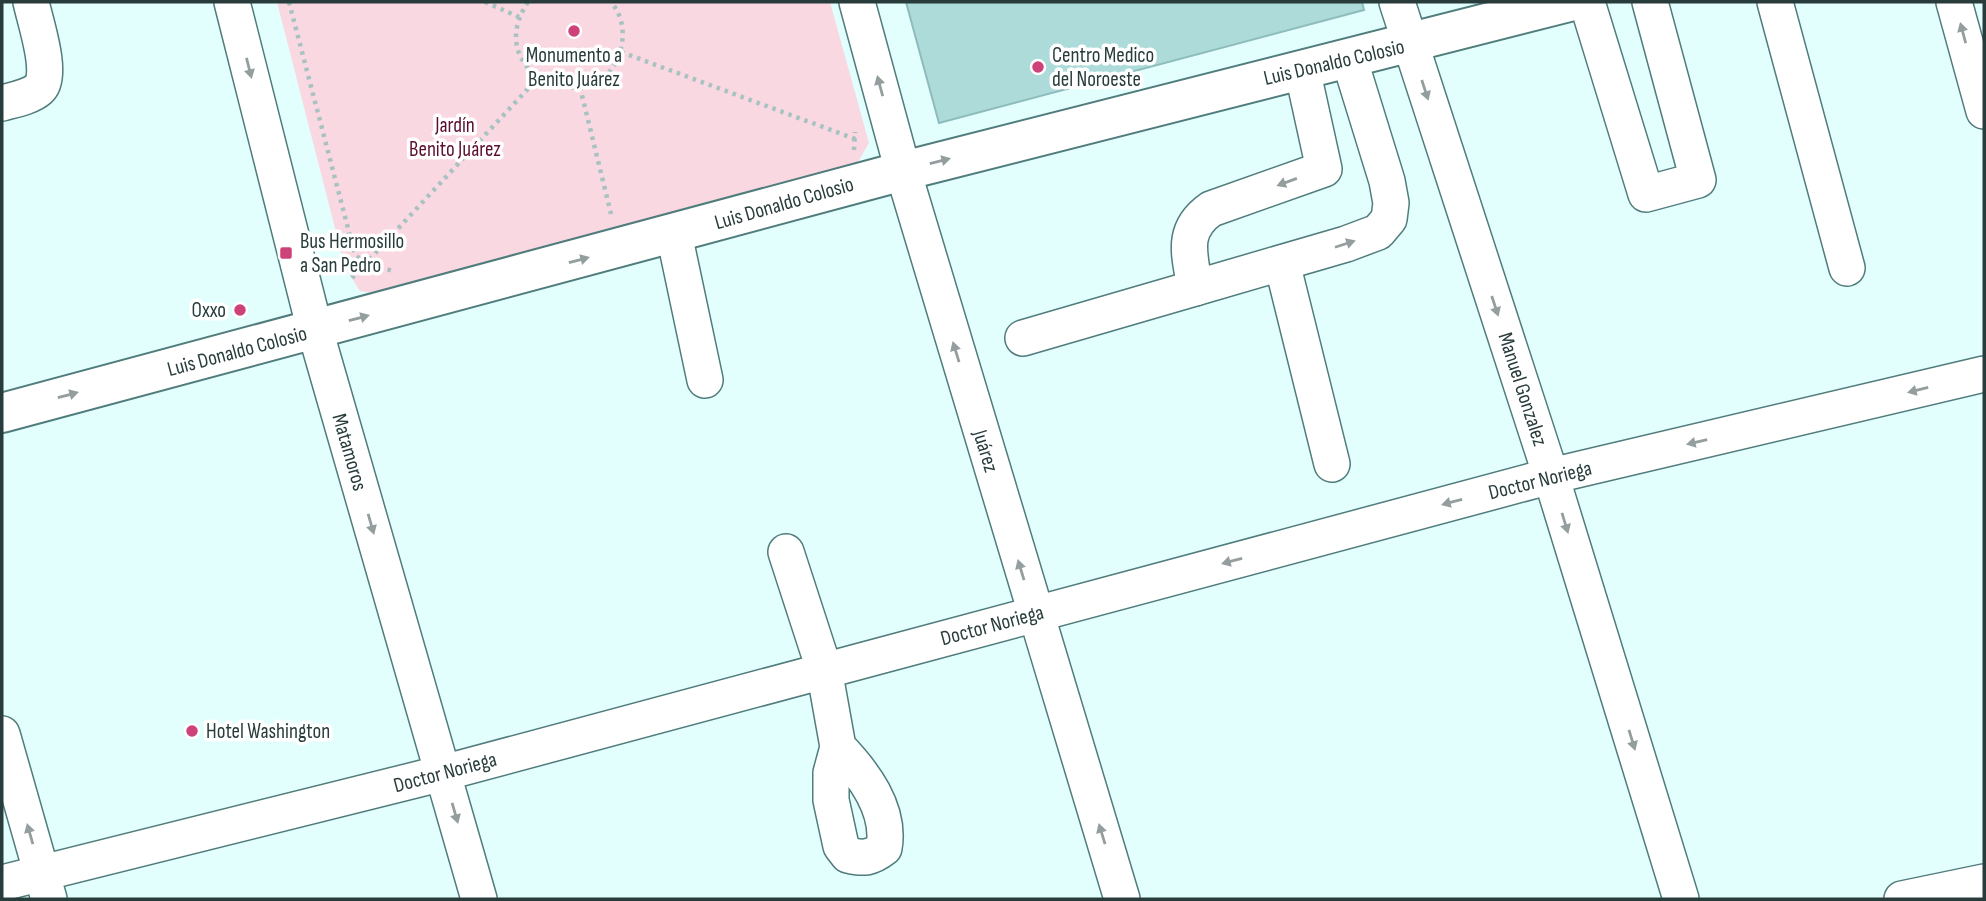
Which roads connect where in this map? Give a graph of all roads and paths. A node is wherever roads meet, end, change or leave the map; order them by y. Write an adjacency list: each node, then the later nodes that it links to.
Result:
1 (32, 2): 23 (street)
2 (232, 2): 40 (street, Matamoros, one-way to 40)
3 (289, 2): 34 (path)
4 (485, 2): 14 (path)
5 (528, 2): 14 (path)
6 (611, 2): 17 (path)
7 (857, 2): 31 (street, Juárez, one-way to 7)
8 (1396, 2): 16 (street, Manuel Gonzalez)
9 (1569, 2): 16 (main road, Luis Donaldo Colosio)
10 (1587, 2): 18 (street)
11 (1650, 2): 15 (street)
12 (1775, 2): 36 (street)
13 (1954, 2): 24 (street, one-way to 13)
14 (519, 17): 21 (path)
15 (1661, 40): 18 (street); 18 (street)
16 (1410, 44): 19 (main road, Luis Donaldo Colosio); 46 (street, Manuel Gonzalez, one-way to 46)
17 (621, 51): 22 (path); 26 (path)
18 (1604, 57)
19 (1349, 58): 20 (main road, Luis Donaldo Colosio); 28 (street)
20 (1302, 69): 30 (street); 31 (main road, Luis Donaldo Colosio, one-way to 20)
21 (538, 78): 22 (path); 34 (path)
22 (580, 87): 32 (path)
23 (2, 103)
24 (1984, 111)
25 (854, 127): 26 (path)
26 (857, 139): 27 (path); 29 (path)
27 (869, 144)
28 (1377, 153): 30 (street); 35 (street, one-way to 28)
29 (852, 157)
30 (1324, 169): 39 (street, one-way to 39)
31 (903, 171): 33 (main road, Luis Donaldo Colosio); 48 (street, Juárez, one-way to 31)
32 (612, 219)
33 (674, 234): 40 (main road, Luis Donaldo Colosio, one-way to 33); 43 (street)
34 (366, 263): 37 (path); 38 (path)
35 (1282, 263): 39 (street); 45 (street)
36 (1847, 268)
37 (396, 271)
38 (352, 278)
39 (1195, 288): 41 (street)
40 (315, 330): 44 (main road, Luis Donaldo Colosio, one-way to 40); 52 (street, Matamoros, one-way to 52)
41 (1023, 338)
42 (1984, 373): 46 (street, Doctor Noriega, one-way to 46)
43 (705, 380)
44 (2, 413)
45 (1332, 464)
46 (1551, 476): 48 (street, Doctor Noriega, one-way to 48); 58 (street, Manuel Gonzalez, one-way to 58)
47 (786, 552): 49 (street)
48 (1034, 614): 49 (street, Doctor Noriega); 57 (street, Juárez, one-way to 48)
49 (824, 669): 51 (street); 52 (street, Doctor Noriega)
50 (2, 734): 55 (street, one-way to 50)
51 (838, 747)
52 (443, 774): 55 (street, Doctor Noriega); 56 (street, Matamoros, one-way to 56)
53 (1984, 882): 59 (street)
54 (2, 883): 55 (street, Doctor Noriega)
55 (45, 886)
56 (479, 899)
57 (1122, 899)
58 (1681, 899)
59 (1902, 899)

